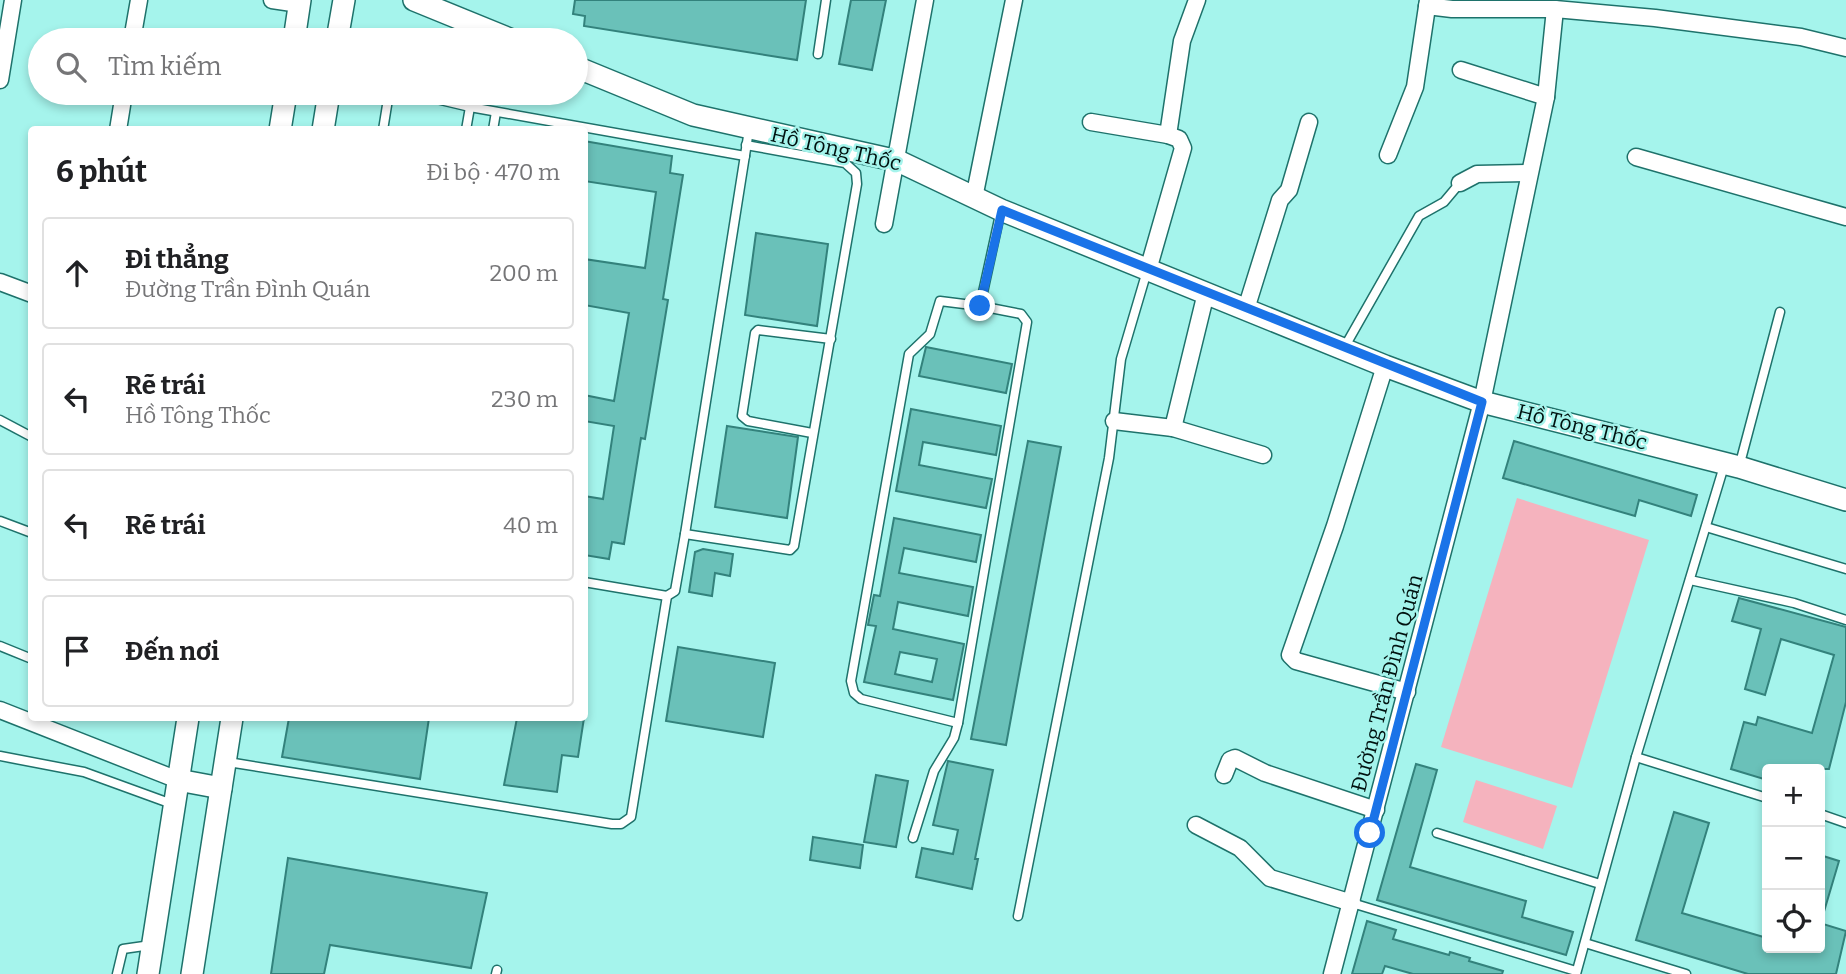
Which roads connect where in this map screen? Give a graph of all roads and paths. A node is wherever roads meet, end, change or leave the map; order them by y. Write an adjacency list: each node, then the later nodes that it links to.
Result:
1 (13, 0): 21 (street)
2 (139, 0): 13 (street)
3 (272, 0): 10 (street)
4 (344, 0): 15 (street)
5 (414, 0): 16 (street)
6 (826, 0): 18 (lane)
7 (925, 0): 45 (street)
8 (1014, 0): 48 (street)
9 (1197, 0): 40 (street)
10 (300, 2): 14 (street)
11 (1427, 3): 12 (street); 42 (street)
12 (1555, 9): 17 (street); 22 (street, Đường Trần Đình Quán)
13 (134, 28)
14 (296, 28)
15 (339, 28)
16 (483, 28)
17 (1846, 48)
18 (818, 54)
19 (1461, 70): 22 (street)
20 (588, 72): 41 (street, Hồ Tông Thốc)
21 (0, 80)
22 (1546, 97): 46 (street, Đường Trần Đình Quán)
23 (122, 105): 32 (street)
24 (284, 105): 33 (street)
25 (327, 105): 34 (street)
26 (387, 105): 35 (lane)
27 (462, 105): 28 (lane)
28 (470, 107): 29 (lane); 36 (lane)
29 (496, 112): 37 (lane); 38 (lane)
30 (1091, 122): 40 (street)
31 (1308, 122): 57 (street)
32 (119, 126)
33 (281, 126)
34 (324, 126)
35 (384, 126)
36 (467, 126)
37 (494, 126)
38 (575, 126)
39 (588, 128): 43 (lane)
40 (1168, 135): 52 (street)
41 (748, 137): 43 (lane); 45 (street, Hồ Tông Thốc); 59 (lane)
42 (1388, 155)
43 (745, 156): 74 (lane)
44 (1636, 157): 50 (street)
45 (898, 161): 48 (street, Hồ Tông Thốc); 51 (street)
46 (1529, 173): 47 (street); 62 (street, Đường Trần Đình Quán)
47 (1460, 183): 60 (lane)
48 (974, 198): 49 (street, Hồ Tông Thốc)
49 (1002, 210): 52 (street, Hồ Tông Thốc); 56 (lane)
50 (1846, 217)
51 (884, 224)
52 (1148, 270): 55 (street, Hồ Tông Thốc); 64 (lane)
53 (0, 282): 54 (street)
54 (28, 292)
55 (1206, 293): 57 (street, Hồ Tông Thốc); 65 (street)
56 (980, 306): 86 (lane); 86 (lane)
57 (1246, 309): 60 (street, Hồ Tông Thốc)
58 (1780, 312): 69 (lane)
59 (831, 340): 66 (lane); 66 (lane)
60 (1344, 348): 61 (street, Hồ Tông Thốc)
61 (1385, 366): 62 (street, Hồ Tông Thốc); 82 (street)
62 (1482, 402): 69 (street, Hồ Tông Thốc); 82 (street, Đường Trần Đình Quán)
63 (0, 420): 67 (lane)
64 (1114, 421): 65 (street); 103 (lane)
65 (1173, 428): 68 (street)
66 (812, 433): 74 (lane)
67 (28, 435)
68 (1264, 455)
69 (1732, 465): 70 (street, Hồ Tông Thốc); 72 (lane)
70 (1846, 500)
71 (0, 521): 73 (lane)
72 (1706, 527): 75 (lane); 76 (lane)
73 (28, 532)
74 (685, 534): 78 (lane)
75 (1846, 569)
76 (1690, 580): 79 (lane); 88 (lane)
77 (588, 583): 78 (lane)
78 (667, 596): 89 (lane)
79 (1846, 620)
80 (0, 646): 81 (lane)
81 (28, 657)
82 (1407, 692): 95 (street, Đường Trần Đình Quán)
83 (0, 710): 91 (street)
84 (188, 721): 91 (street)
85 (232, 721): 89 (street)
86 (958, 723): 100 (lane)
87 (0, 756): 94 (lane)
88 (1636, 757): 93 (lane); 101 (lane)
89 (225, 762): 92 (street)
90 (1224, 775): 95 (street)
91 (178, 780): 92 (street); 94 (street)
92 (221, 788): 109 (street)
93 (1762, 796)
94 (174, 805): 105 (street)
95 (1376, 810): 102 (street, Đường Trần Đình Quán)
96 (1825, 816): 97 (lane)
97 (1846, 823)
98 (1196, 825): 102 (street)
99 (1437, 833): 101 (lane)
100 (913, 838)
101 (1600, 884): 104 (lane)
102 (1352, 902): 106 (lane); 110 (street, Đường Trần Đình Quán)
103 (1018, 916)
104 (1585, 943): 106 (lane); 111 (lane)
105 (152, 945): 107 (lane); 108 (street)
106 (1576, 973)
107 (117, 974)
108 (148, 974)
109 (192, 974)
110 (1332, 974)
111 (1686, 974)

